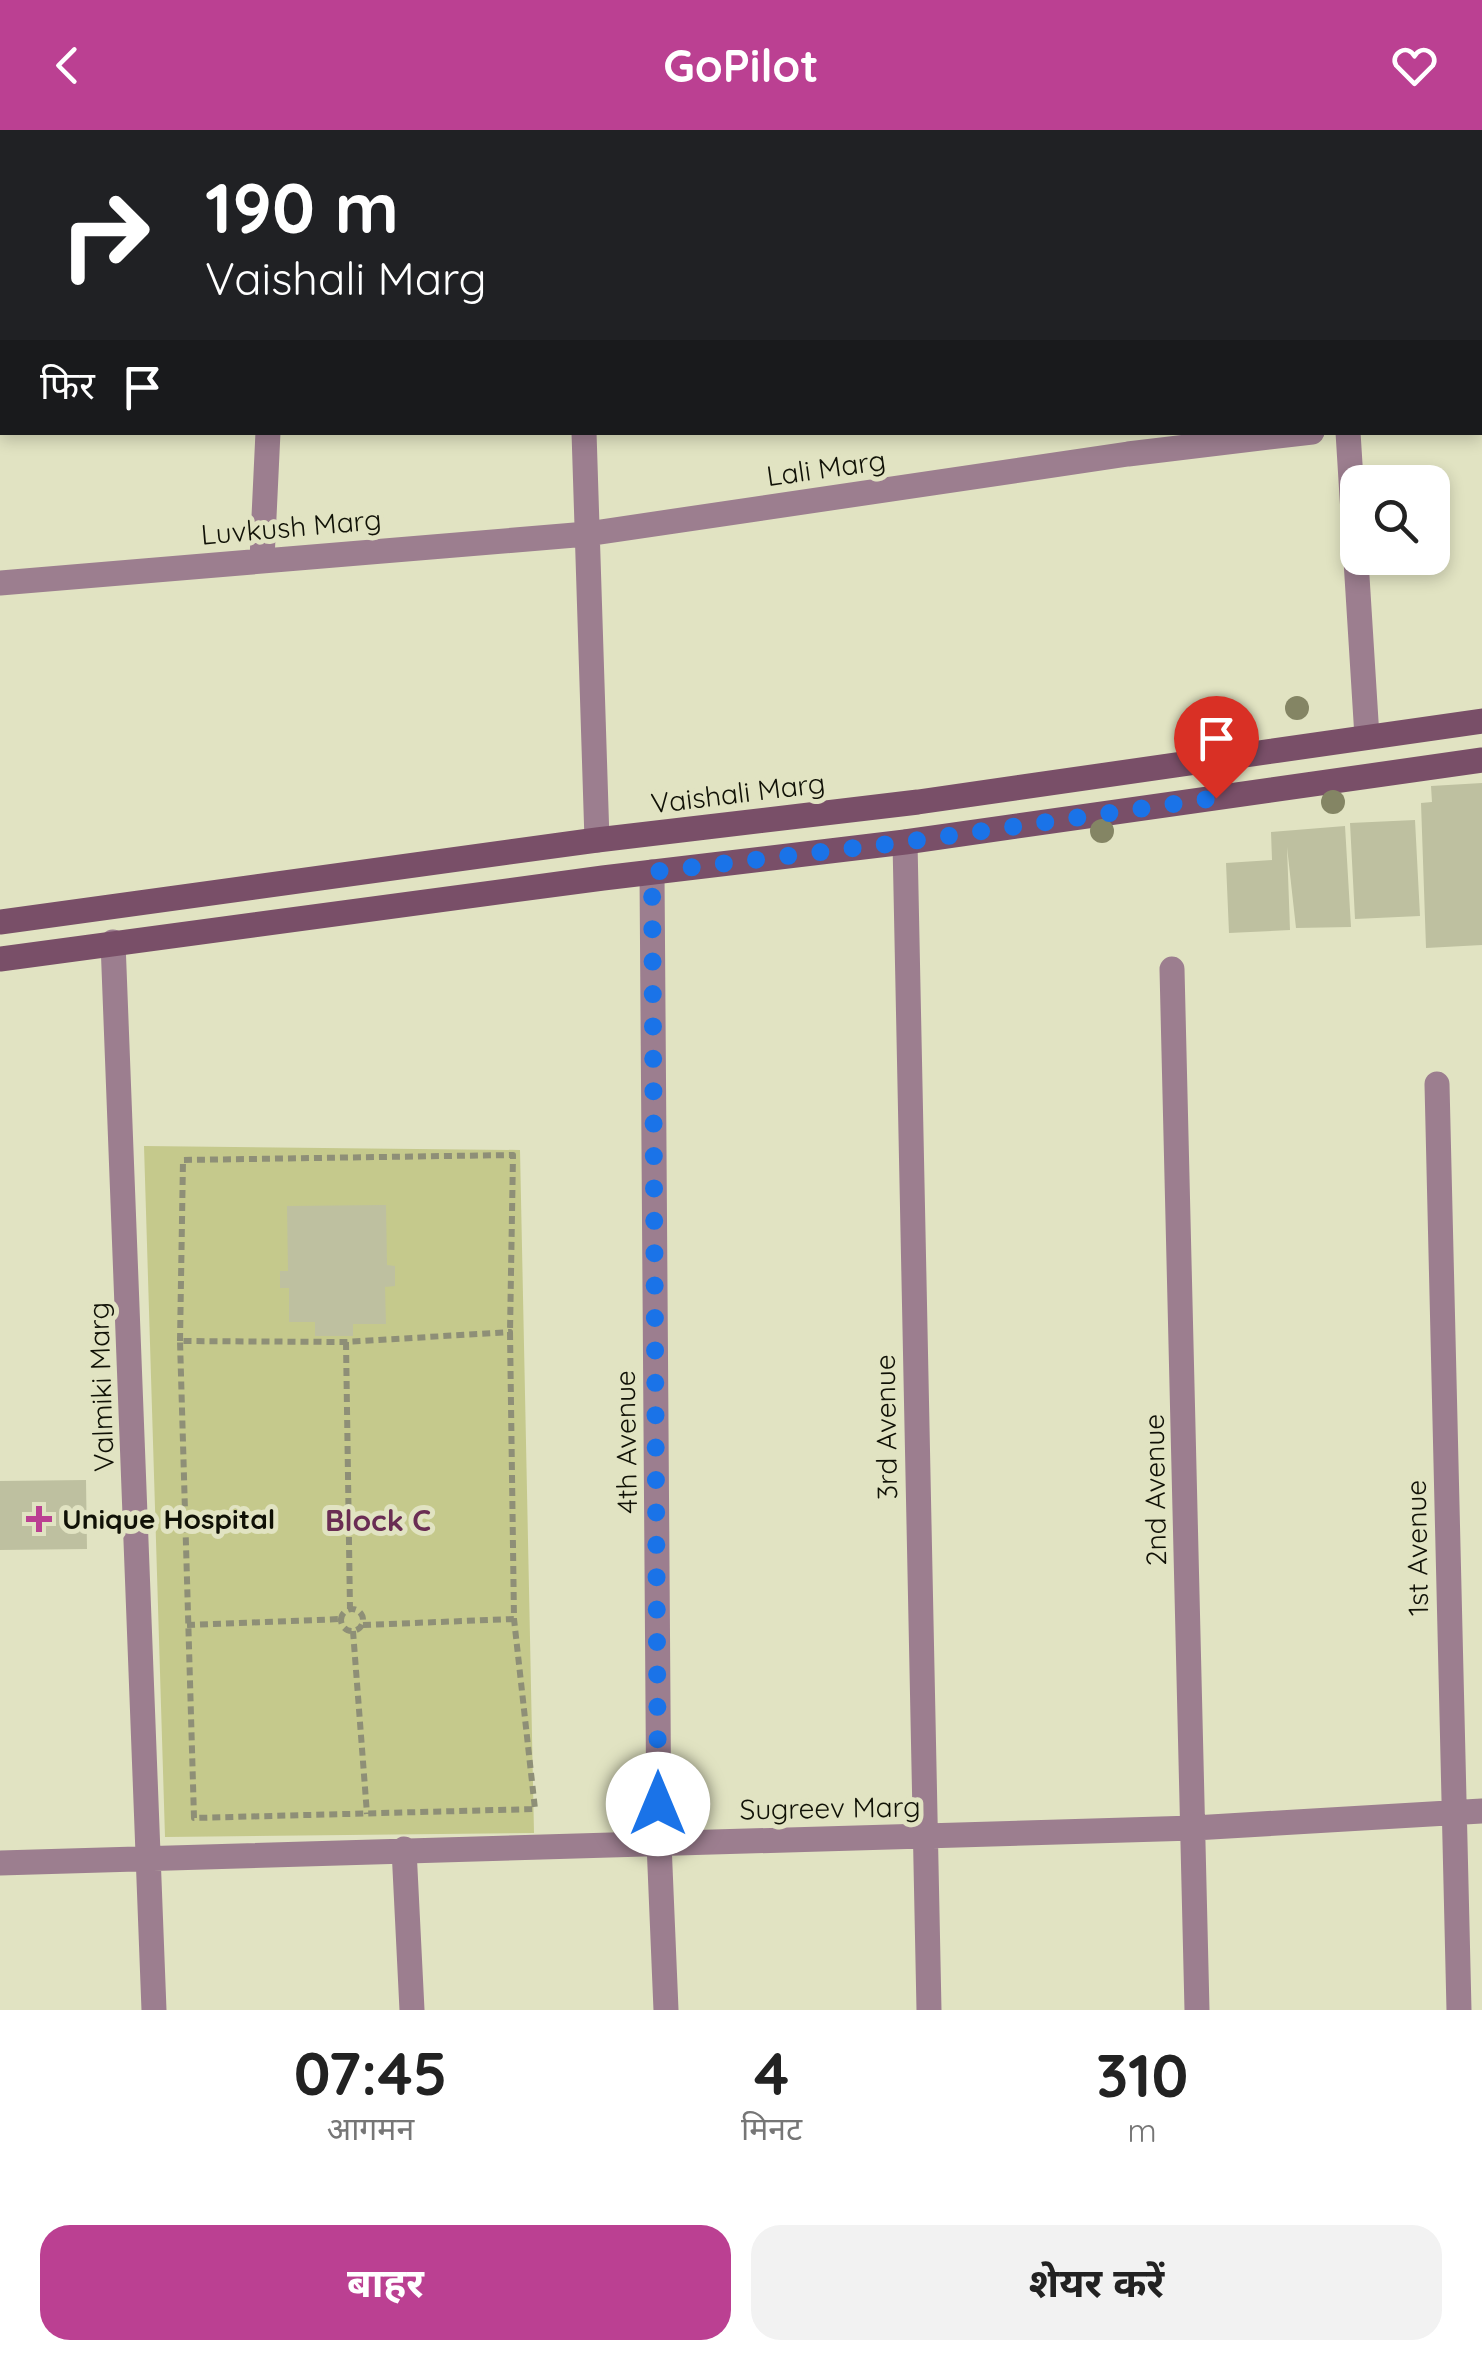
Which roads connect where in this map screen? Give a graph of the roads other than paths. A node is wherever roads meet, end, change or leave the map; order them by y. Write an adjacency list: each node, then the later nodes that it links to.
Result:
1 (268, 435): 7 (street)
2 (584, 435): 6 (street)
3 (1262, 435): 5 (street, Lali Marg)
4 (1348, 435): 10 (street)
5 (1127, 443): 6 (street, Lali Marg)
6 (586, 534): 7 (street, Luvkush Marg); 13 (street)
7 (262, 559): 8 (street, Luvkush Marg)
8 (0, 582)
9 (1482, 721): 10 (street, Vaishali Marg)
10 (1367, 736): 12 (street); 13 (street, Vaishali Marg)
11 (1482, 760): 12 (street)
12 (1372, 775): 14 (street)
13 (597, 840): 16 (street); 17 (street, Vaishali Marg)
14 (905, 842): 15 (street); 26 (street, 3rd Avenue)
15 (652, 872): 16 (street); 27 (street, 4th Avenue)
16 (600, 878): 19 (street)
17 (110, 906): 18 (street, Vaishali Marg); 19 (street)
18 (0, 922)
19 (113, 942): 20 (street); 29 (street, Valmiki Marg)
20 (0, 959)
21 (1172, 969): 25 (street, 2nd Avenue)
22 (1436, 1084): 24 (street, 1st Avenue)
23 (1482, 1810): 24 (street, Sugreev Marg)
24 (1453, 1812): 25 (street, Sugreev Marg); 36 (street, 1st Avenue)
25 (1194, 1828): 26 (street, Sugreev Marg); 35 (street, 2nd Avenue)
26 (924, 1836): 27 (street, Sugreev Marg); 34 (street, 3rd Avenue)
27 (659, 1843): 28 (street, Sugreev Marg); 33 (street, 4th Avenue)
28 (404, 1849): 29 (street, Sugreev Marg); 32 (street)
29 (149, 1858): 30 (street, Sugreev Marg); 31 (street, Valmiki Marg)
30 (0, 1862)
31 (154, 2010)
32 (412, 2010)
33 (666, 2010)
34 (928, 2010)
35 (1198, 2010)
36 (1459, 2010)

